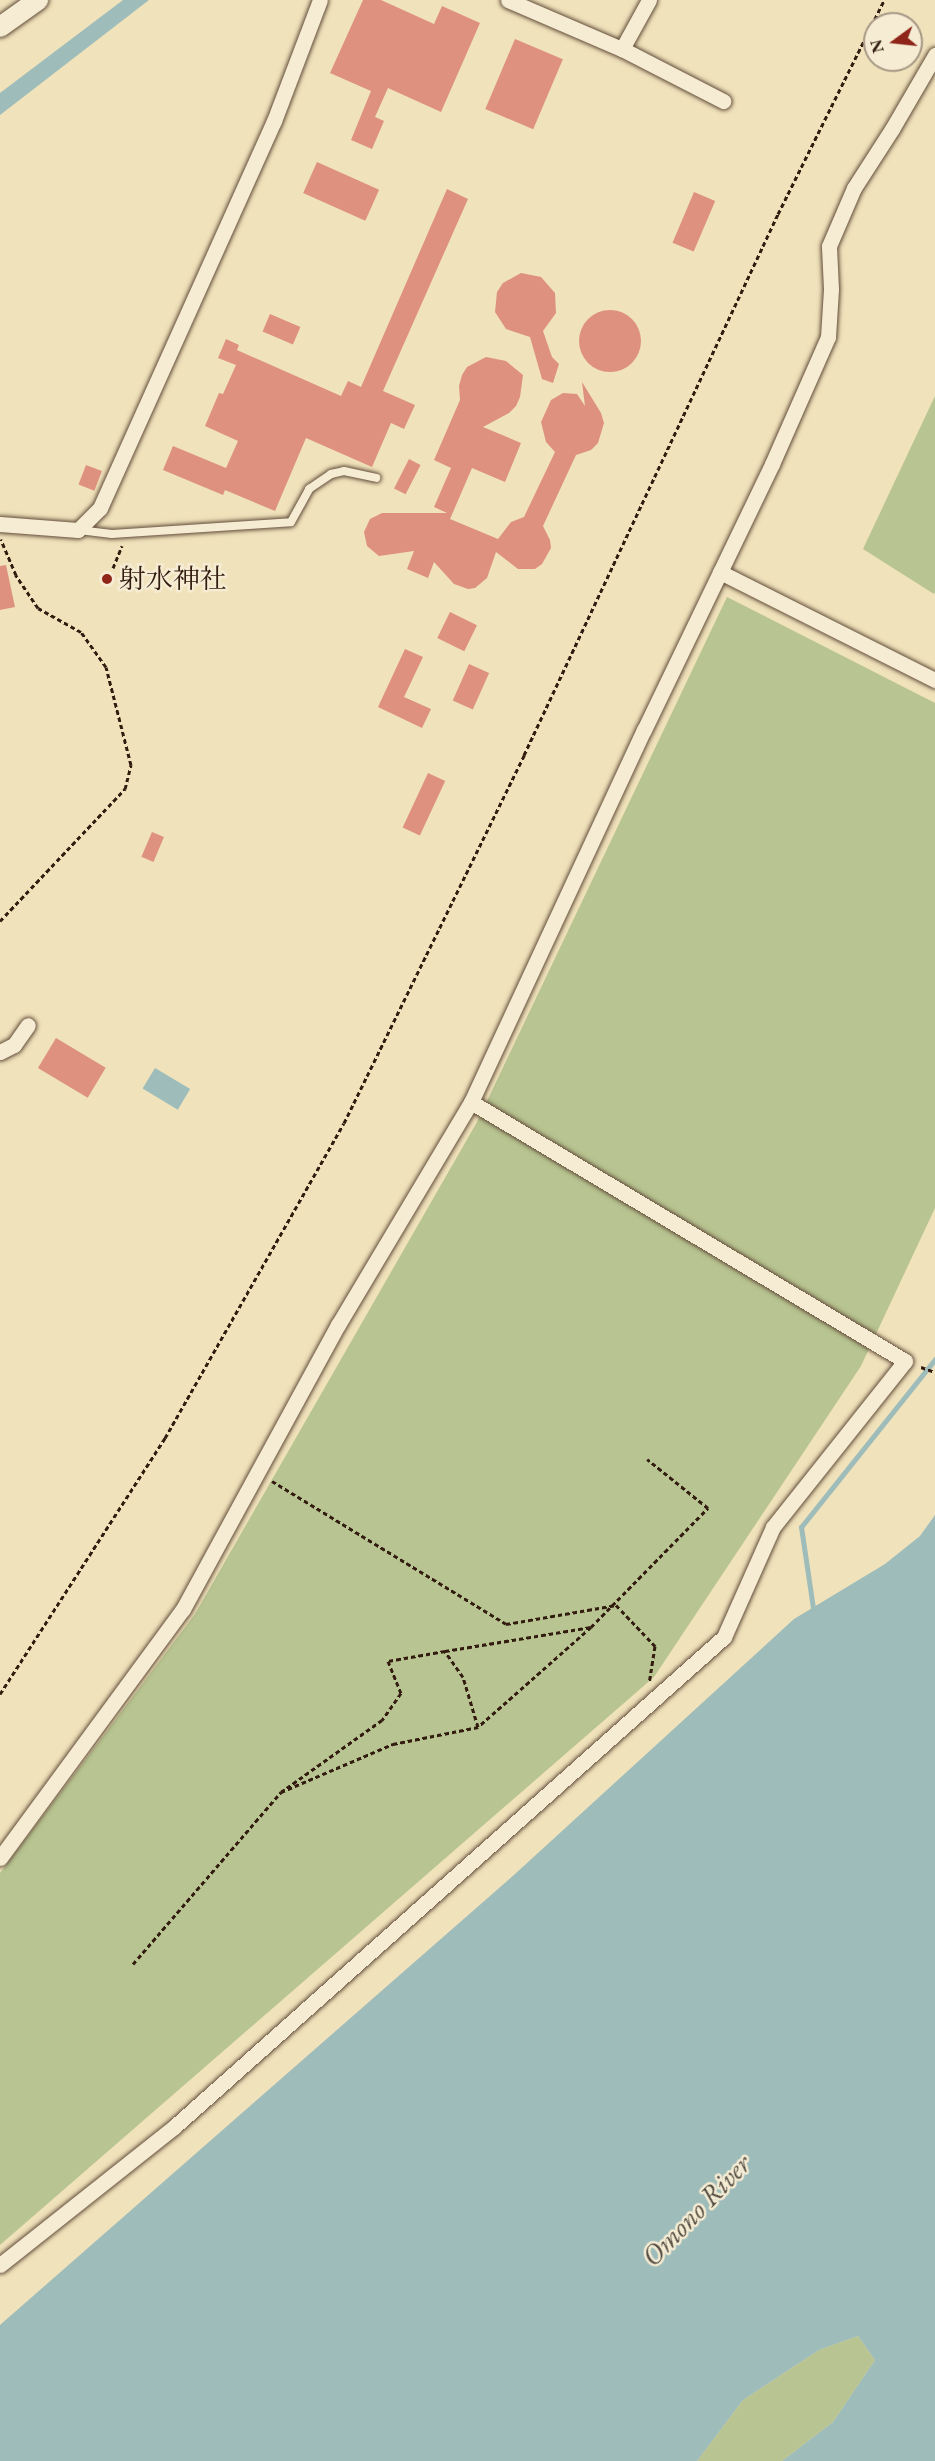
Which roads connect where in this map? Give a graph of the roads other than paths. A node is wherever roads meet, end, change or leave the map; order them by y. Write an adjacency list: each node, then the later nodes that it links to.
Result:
1 (38, 0): 5 (street)
2 (320, 0): 11 (street)
3 (508, 0): 6 (street)
4 (649, 0): 6 (street)
5 (0, 27)
6 (622, 49): 8 (street)
7 (935, 55): 12 (street)
8 (723, 101)
9 (376, 478): 11 (lane)
10 (0, 524): 11 (street)
11 (78, 530)
12 (720, 572): 13 (street); 16 (street)
13 (935, 680)
14 (28, 1025): 15 (street)
15 (0, 1052)
16 (471, 1102): 17 (street); 18 (street)
17 (0, 1858)
18 (0, 2265)

